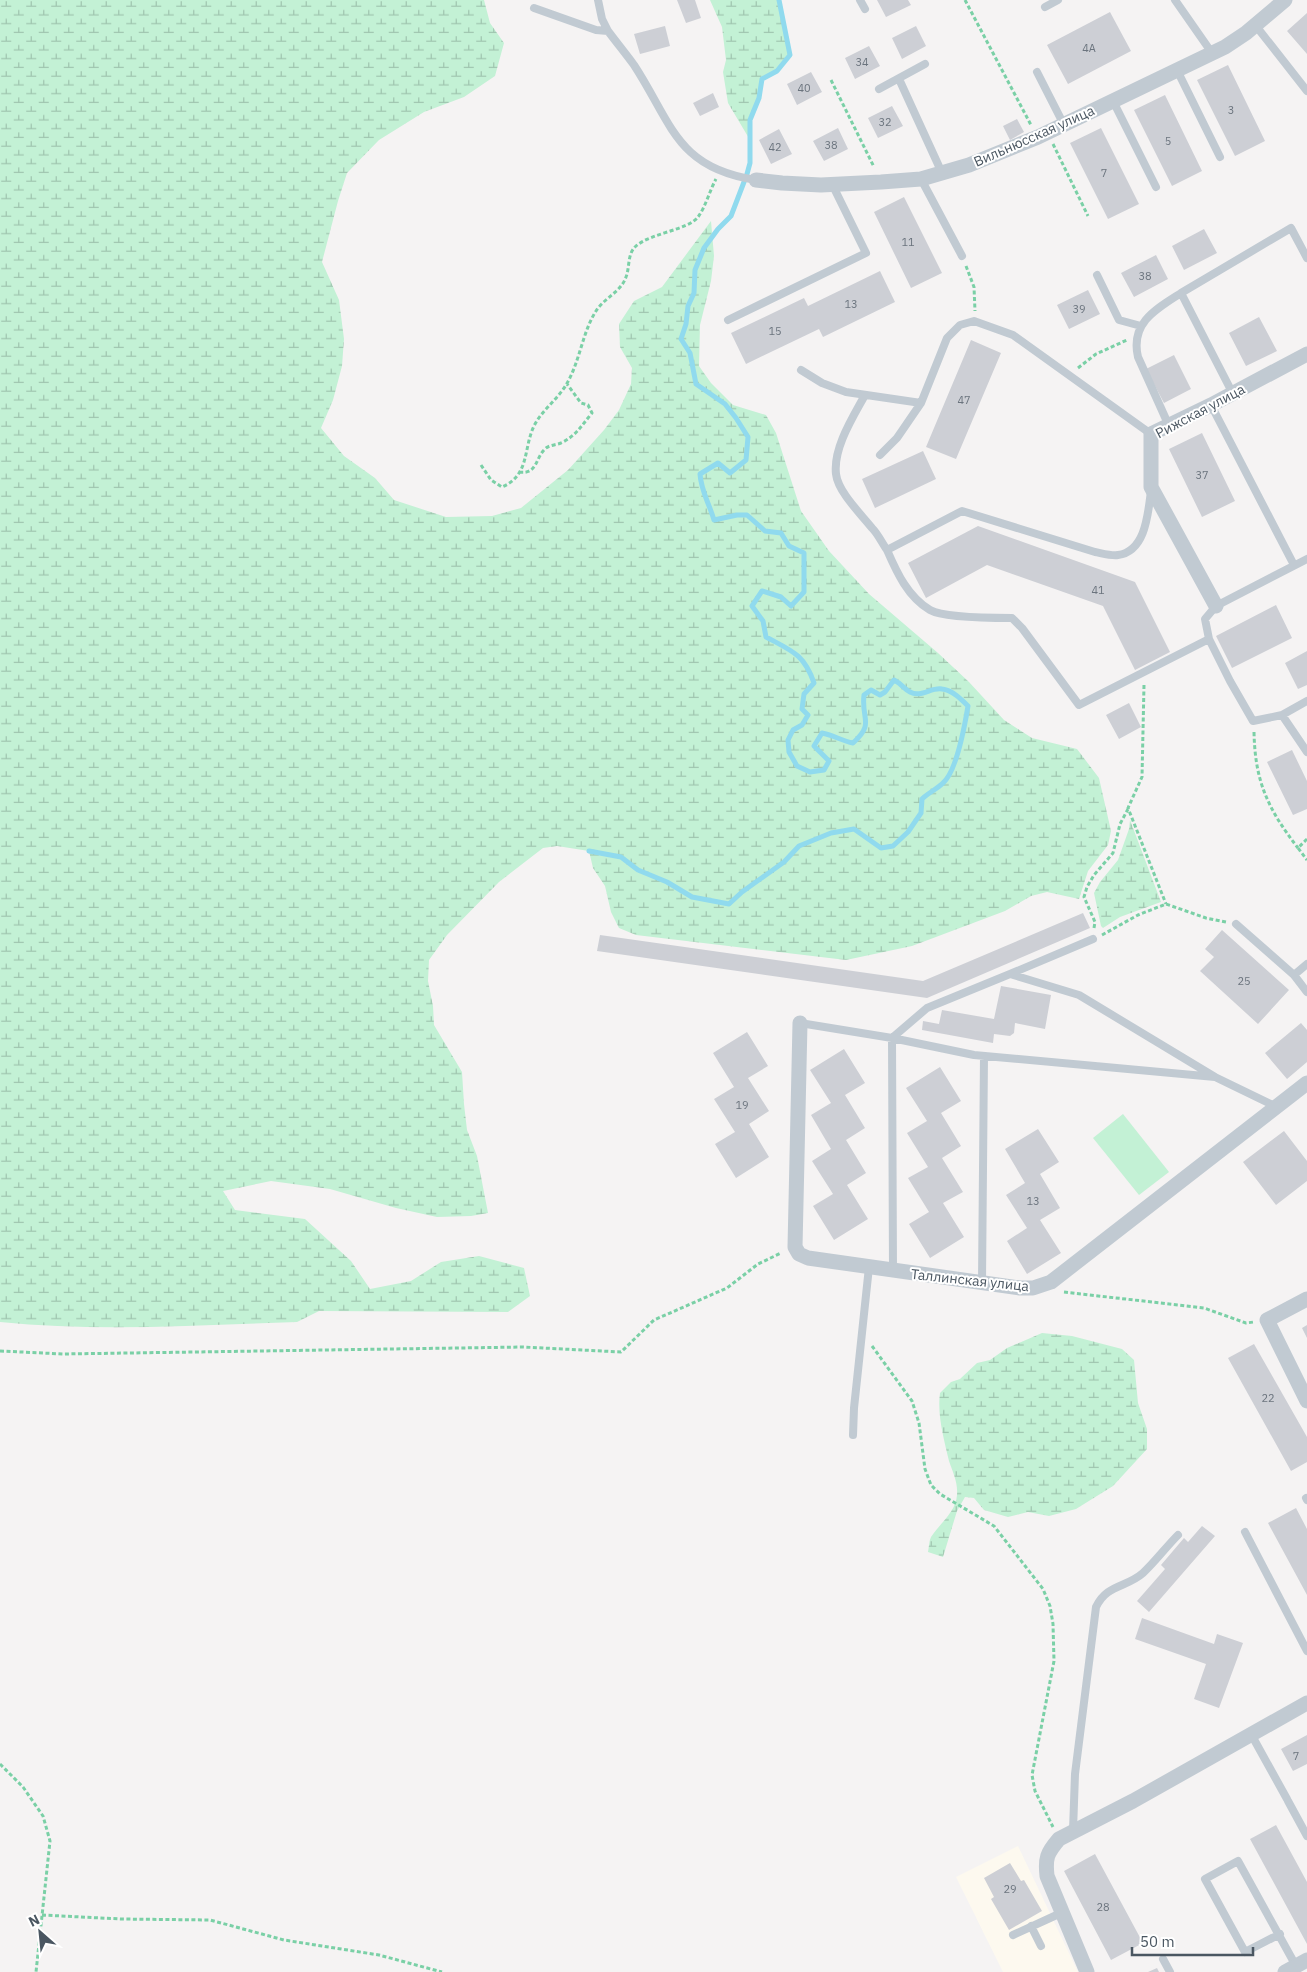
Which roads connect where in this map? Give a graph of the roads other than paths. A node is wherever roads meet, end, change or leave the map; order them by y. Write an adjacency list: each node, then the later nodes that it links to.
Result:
1 (598, 0): 10 (lane)
2 (860, 0): 8 (lane)
3 (1058, 0): 6 (lane)
4 (1175, 0): 11 (lane)
5 (1285, 0): 9 (street, Вильнюсская улица)
6 (1045, 7)
7 (534, 8): 10 (lane)
8 (865, 9)
9 (1256, 26): 11 (street, Вильнюсская улица); 17 (lane)
10 (608, 31): 23 (lane)
11 (1212, 53): 13 (street, Вильнюсская улица)
12 (925, 64): 15 (lane)
13 (1177, 70): 18 (street, Вильнюсская улица); 20 (lane)
14 (1037, 72): 19 (lane)
15 (899, 79): 16 (lane); 21 (lane)
16 (879, 90)
17 (1307, 91)
18 (1113, 101): 19 (street, Вильнюсская улица); 25 (lane)
19 (1064, 125): 21 (street, Вильнюсская улица)
20 (1220, 157)
21 (942, 173): 22 (street, Вильнюсская улица)
22 (921, 179): 24 (street, Вильнюсская улица); 26 (lane)
23 (756, 180): 24 (street, Вильнюсская улица)
24 (832, 184): 30 (lane)
25 (1156, 187)
26 (962, 256)
27 (1307, 258): 29 (lane)
28 (1097, 275): 31 (lane)
29 (1181, 293): 31 (lane); 34 (lane)
30 (728, 320)
31 (1141, 326): 38 (lane)
32 (1307, 354): 34 (street, Рижская улица)
33 (801, 370): 35 (lane)
34 (1233, 394): 37 (street, Рижская улица)
35 (865, 395): 36 (lane); 42 (lane)
36 (921, 403): 39 (lane); 40 (lane)
37 (1211, 405): 38 (street, Рижская улица); 44 (lane)
38 (1169, 426): 39 (street, Рижская улица)
39 (1151, 434): 41 (street, Рижская улица)
40 (880, 456)
41 (1151, 486): 42 (lane); 45 (street, Рижская улица)
42 (887, 550): 46 (lane)
43 (1307, 559): 44 (lane)
44 (1294, 565): 45 (lane)
45 (1216, 606): 46 (lane)
46 (1209, 639): 48 (lane)
47 (1307, 701): 48 (lane)
48 (1282, 715): 49 (lane)
49 (1307, 752)
50 (1236, 924): 54 (lane)
51 (1093, 940): 53 (lane)
52 (1307, 964): 54 (lane)
53 (1010, 974): 57 (lane); 59 (lane)
54 (1294, 975): 55 (lane)
55 (1307, 992)
56 (800, 1022): 57 (lane); 62 (street, Таллинская улица)
57 (892, 1038): 58 (lane); 63 (lane)
58 (984, 1056): 59 (lane); 64 (lane)
59 (1215, 1077): 61 (lane)
60 (1307, 1083): 61 (street, Таллинская улица)
61 (1277, 1107): 64 (street, Таллинская улица)
62 (869, 1267): 63 (street, Таллинская улица); 68 (lane)
63 (894, 1271): 64 (street, Таллинская улица)
64 (982, 1282)
65 (1307, 1300): 66 (street)
66 (1302, 1380): 67 (street)
67 (1307, 1401)
68 (853, 1435)
69 (1245, 1532): 71 (lane)
70 (1178, 1535): 74 (lane)
71 (1307, 1652)
72 (1307, 1703): 73 (street)
73 (1251, 1734): 74 (street); 75 (lane)
74 (1073, 1831): 76 (street)
75 (1307, 1836)
76 (1061, 1913): 77 (lane); 83 (street)
77 (1031, 1926): 79 (lane); 80 (lane)
78 (1280, 1934): 78 (lane); 82 (lane)
79 (1013, 1935)
80 (1041, 1946)
81 (1163, 1959): 84 (lane)
82 (1296, 1966)
83 (1086, 1972)
84 (1170, 1972)

